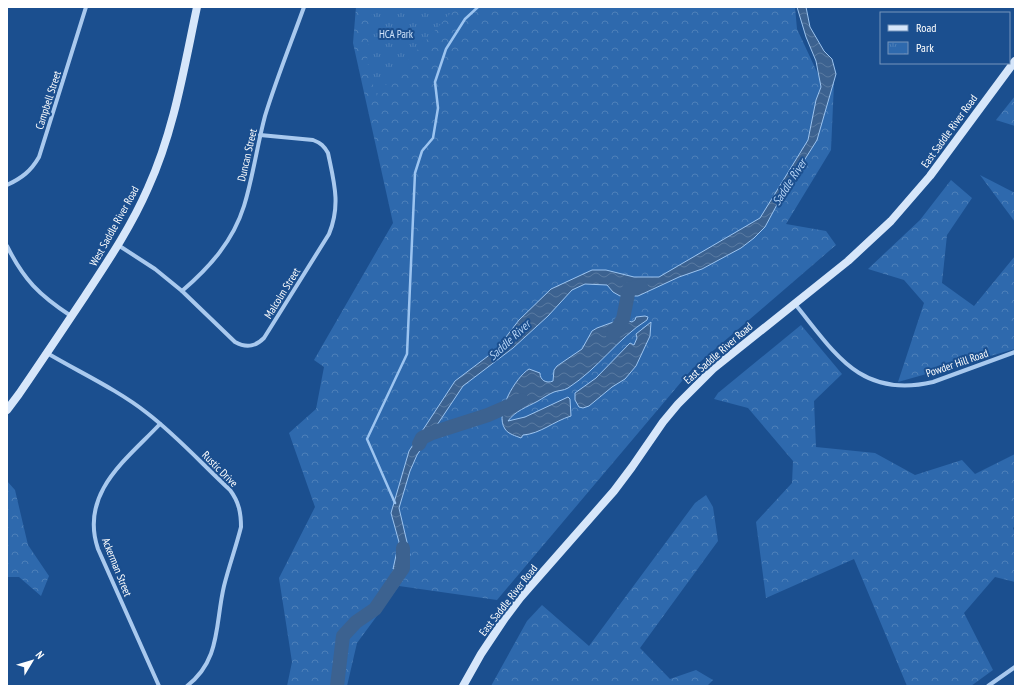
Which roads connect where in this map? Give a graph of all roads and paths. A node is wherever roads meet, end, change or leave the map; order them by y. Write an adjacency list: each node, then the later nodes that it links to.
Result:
1 (86, 7): 6 (street, Campbell Street)
2 (197, 7): 7 (street, West Saddle River Road)
3 (304, 7): 5 (street, Duncan Street)
4 (1015, 61): 10 (street, East Saddle River Road)
5 (260, 135): 9 (street, Duncan Street); 9 (street, Malcolm Street)
6 (7, 186)
7 (118, 245): 9 (street, Malcolm Street); 11 (street, West Saddle River Road)
8 (7, 246): 11 (street)
9 (182, 291)
10 (794, 304): 12 (street, Powder Hill Road); 19 (street, East Saddle River Road)
11 (71, 317): 13 (street, West Saddle River Road)
12 (1015, 352)
13 (47, 353): 14 (street, West Saddle River Road); 15 (street, Rustic Drive)
14 (7, 410)
15 (160, 424): 17 (street, Ackerman Street); 18 (street, Rustic Drive)
16 (1015, 667): 20 (street)
17 (159, 686)
18 (187, 686)
19 (463, 686)
20 (988, 686)

